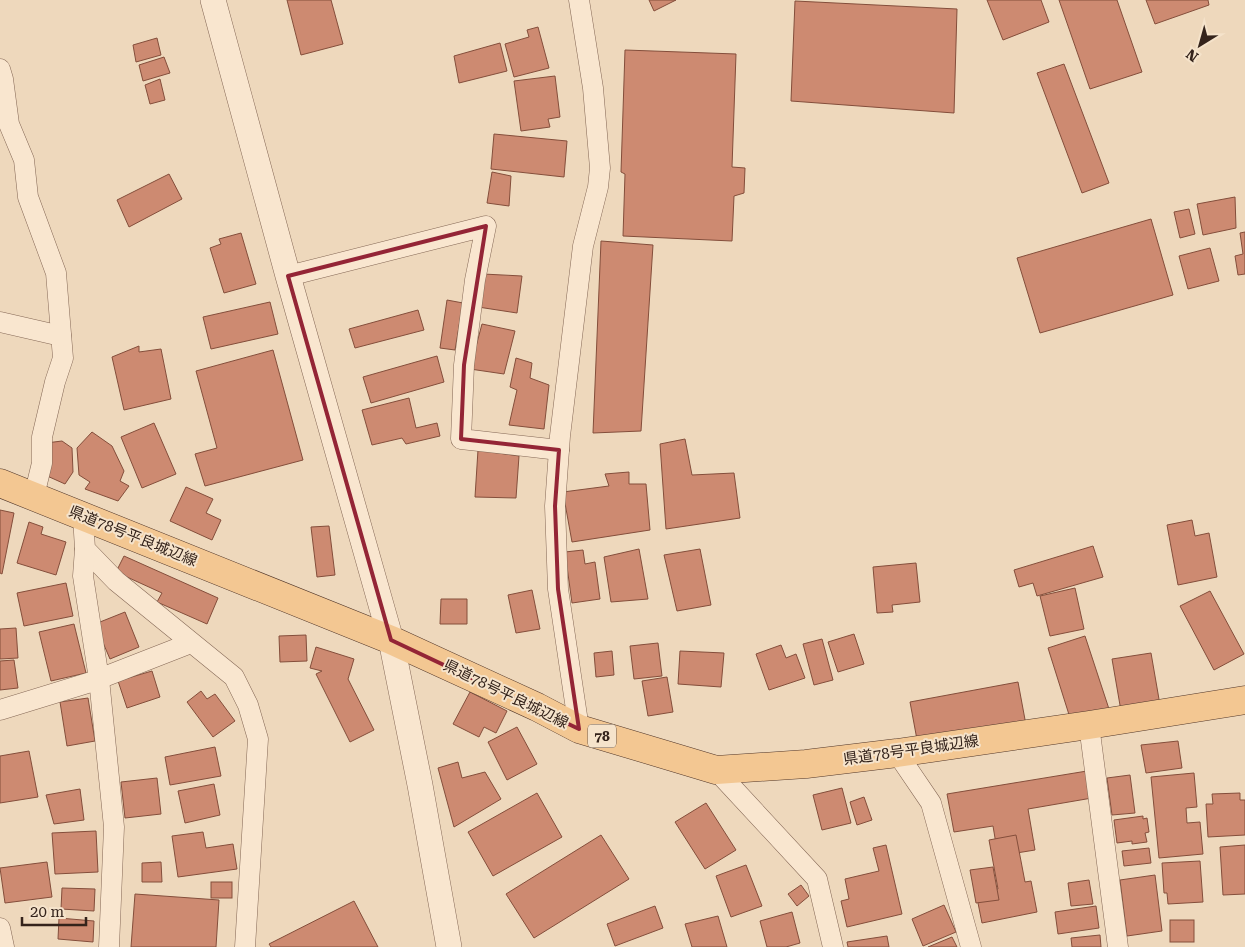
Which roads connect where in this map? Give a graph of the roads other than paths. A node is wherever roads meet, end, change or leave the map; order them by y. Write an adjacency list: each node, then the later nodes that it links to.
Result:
1 (213, 0): 5 (street)
2 (579, 0): 8 (street)
3 (0, 69): 4 (street)
4 (5, 125): 7 (street)
5 (288, 276): 8 (street); 13 (street)
6 (0, 322): 7 (street)
7 (61, 336): 10 (street)
8 (559, 450): 19 (street)
9 (0, 483): 10 (main road, 県道78号平良城辺線 / 78)
10 (34, 496): 11 (main road, 県道78号平良城辺線 / 78)
11 (82, 516): 12 (street); 13 (main road, 県道78号平良城辺線 / 78)
12 (85, 549): 14 (street); 15 (street)
13 (391, 640): 19 (main road, 県道78号平良城辺線 / 78); 26 (street)
14 (191, 643): 15 (street); 25 (street)
15 (99, 679): 17 (street); 24 (street)
16 (1245, 700): 18 (main road, 県道78号平良城辺線 / 78)
17 (0, 710)
18 (1089, 725): 20 (main road, 県道78号平良城辺線 / 78); 29 (street)
19 (579, 729): 21 (main road, 県道78号平良城辺線 / 78)
20 (897, 753): 21 (main road, 県道78号平良城辺線 / 78); 28 (street)
21 (716, 770): 27 (street)
22 (0, 928): 23 (street)
23 (4, 947)
24 (109, 947)
25 (245, 947)
26 (449, 947)
27 (833, 947)
28 (971, 947)
29 (1118, 947)

